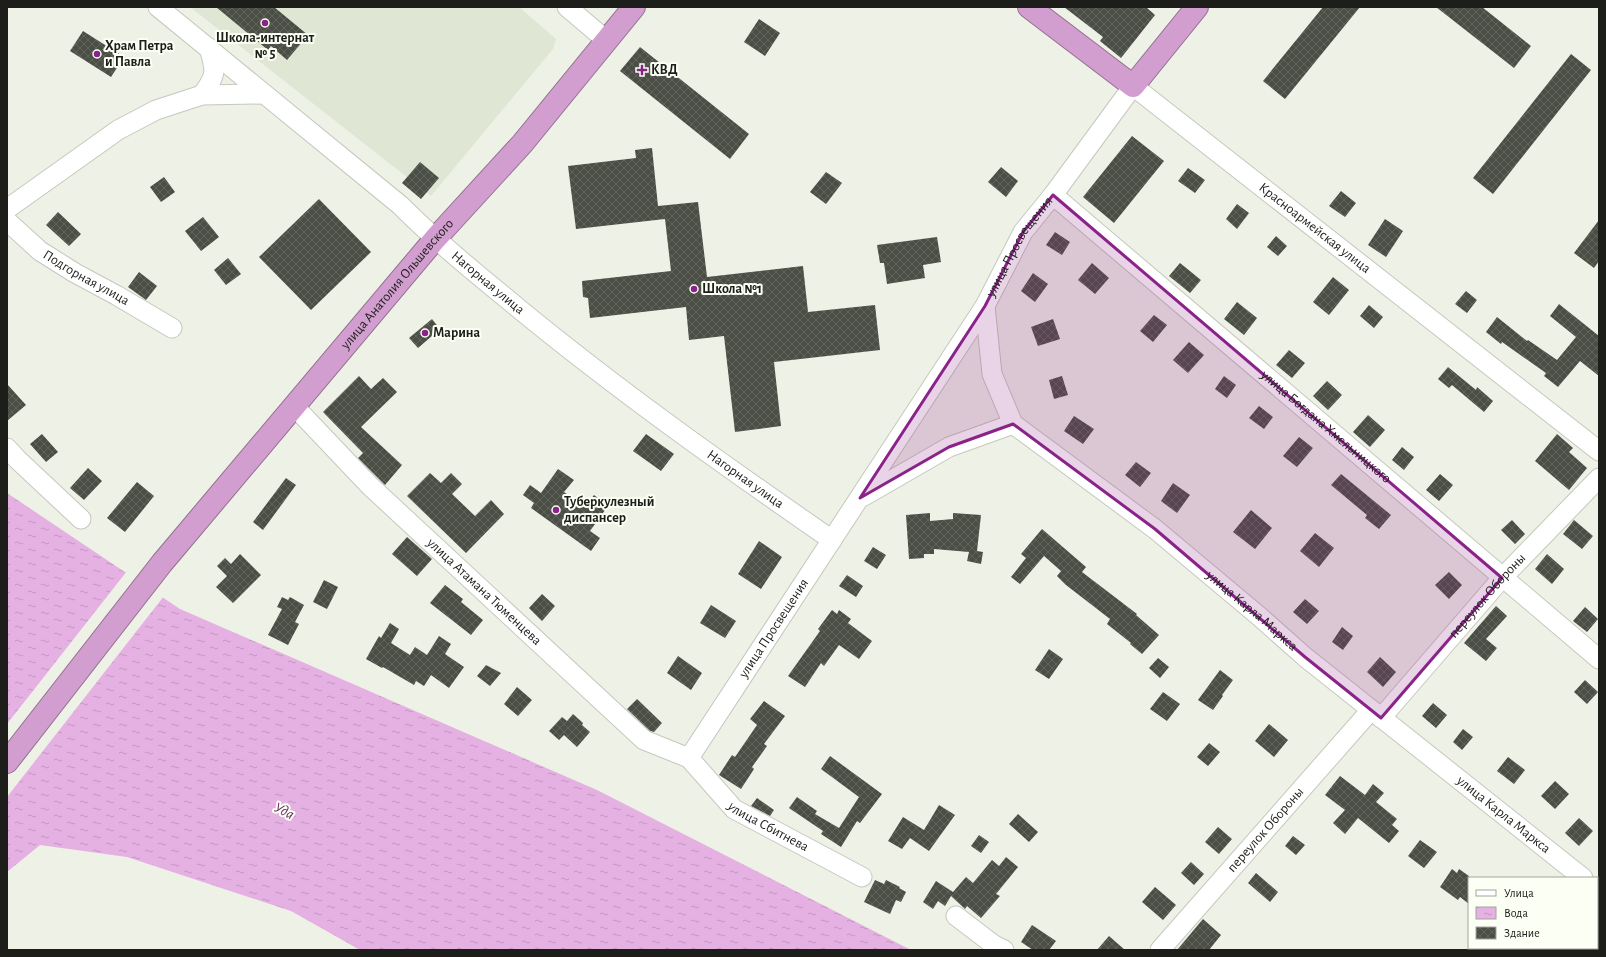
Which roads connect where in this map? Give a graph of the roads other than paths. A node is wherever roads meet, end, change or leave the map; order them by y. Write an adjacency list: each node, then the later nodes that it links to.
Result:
1 (158, 7): 7 (street, Нагорная улица)
2 (567, 7): 6 (street)
3 (634, 7): 6 (highway, улица Анатолия Ольшевского)
4 (1029, 7): 8 (highway, Красноармейская улица)
5 (1197, 7): 8 (highway, улица Просвещения)
6 (606, 40): 14 (highway, улица Анатолия Ольшевского)
7 (209, 48): 9 (street); 10 (street, Нагорная улица)
8 (1133, 86): 11 (street, улица Просвещения); 20 (street, Красноармейская улица)
9 (202, 94): 10 (street); 12 (street)
10 (263, 94): 14 (street, Нагорная улица)
11 (1053, 195): 15 (street, улица Просвещения); 25 (street, улица Богдана Хмельницкого)
12 (7, 209)
13 (7, 221): 16 (street, Подгорная улица)
14 (435, 239): 17 (highway, улица Анатолия Ольшевского); 24 (street, Нагорная улица)
15 (985, 306): 18 (street); 22 (street, улица Просвещения)
16 (172, 328)
17 (294, 406): 28 (street, улица Атамана Тюменцева); 29 (highway, улица Анатолия Ольшевского)
18 (1013, 424): 22 (street, улица Просвещения); 27 (street, улица Карла Маркса)
19 (7, 448): 23 (street)
20 (1599, 451)
21 (1599, 478): 25 (street, переулок Обороны)
22 (860, 498): 24 (street, улица Просвещения)
23 (81, 519)
24 (832, 540): 28 (street, улица Просвещения)
25 (1502, 578): 26 (street, улица Богдана Хмельницкого); 27 (street, переулок Обороны)
26 (1599, 659)
27 (1376, 714): 31 (street, улица Карла Маркса); 34 (street, переулок Обороны)
28 (689, 758): 30 (street, улица Сбитнева)
29 (7, 762)
30 (862, 877)
31 (1582, 877)
32 (956, 916): 33 (street)
33 (1004, 950)
34 (1160, 950)

